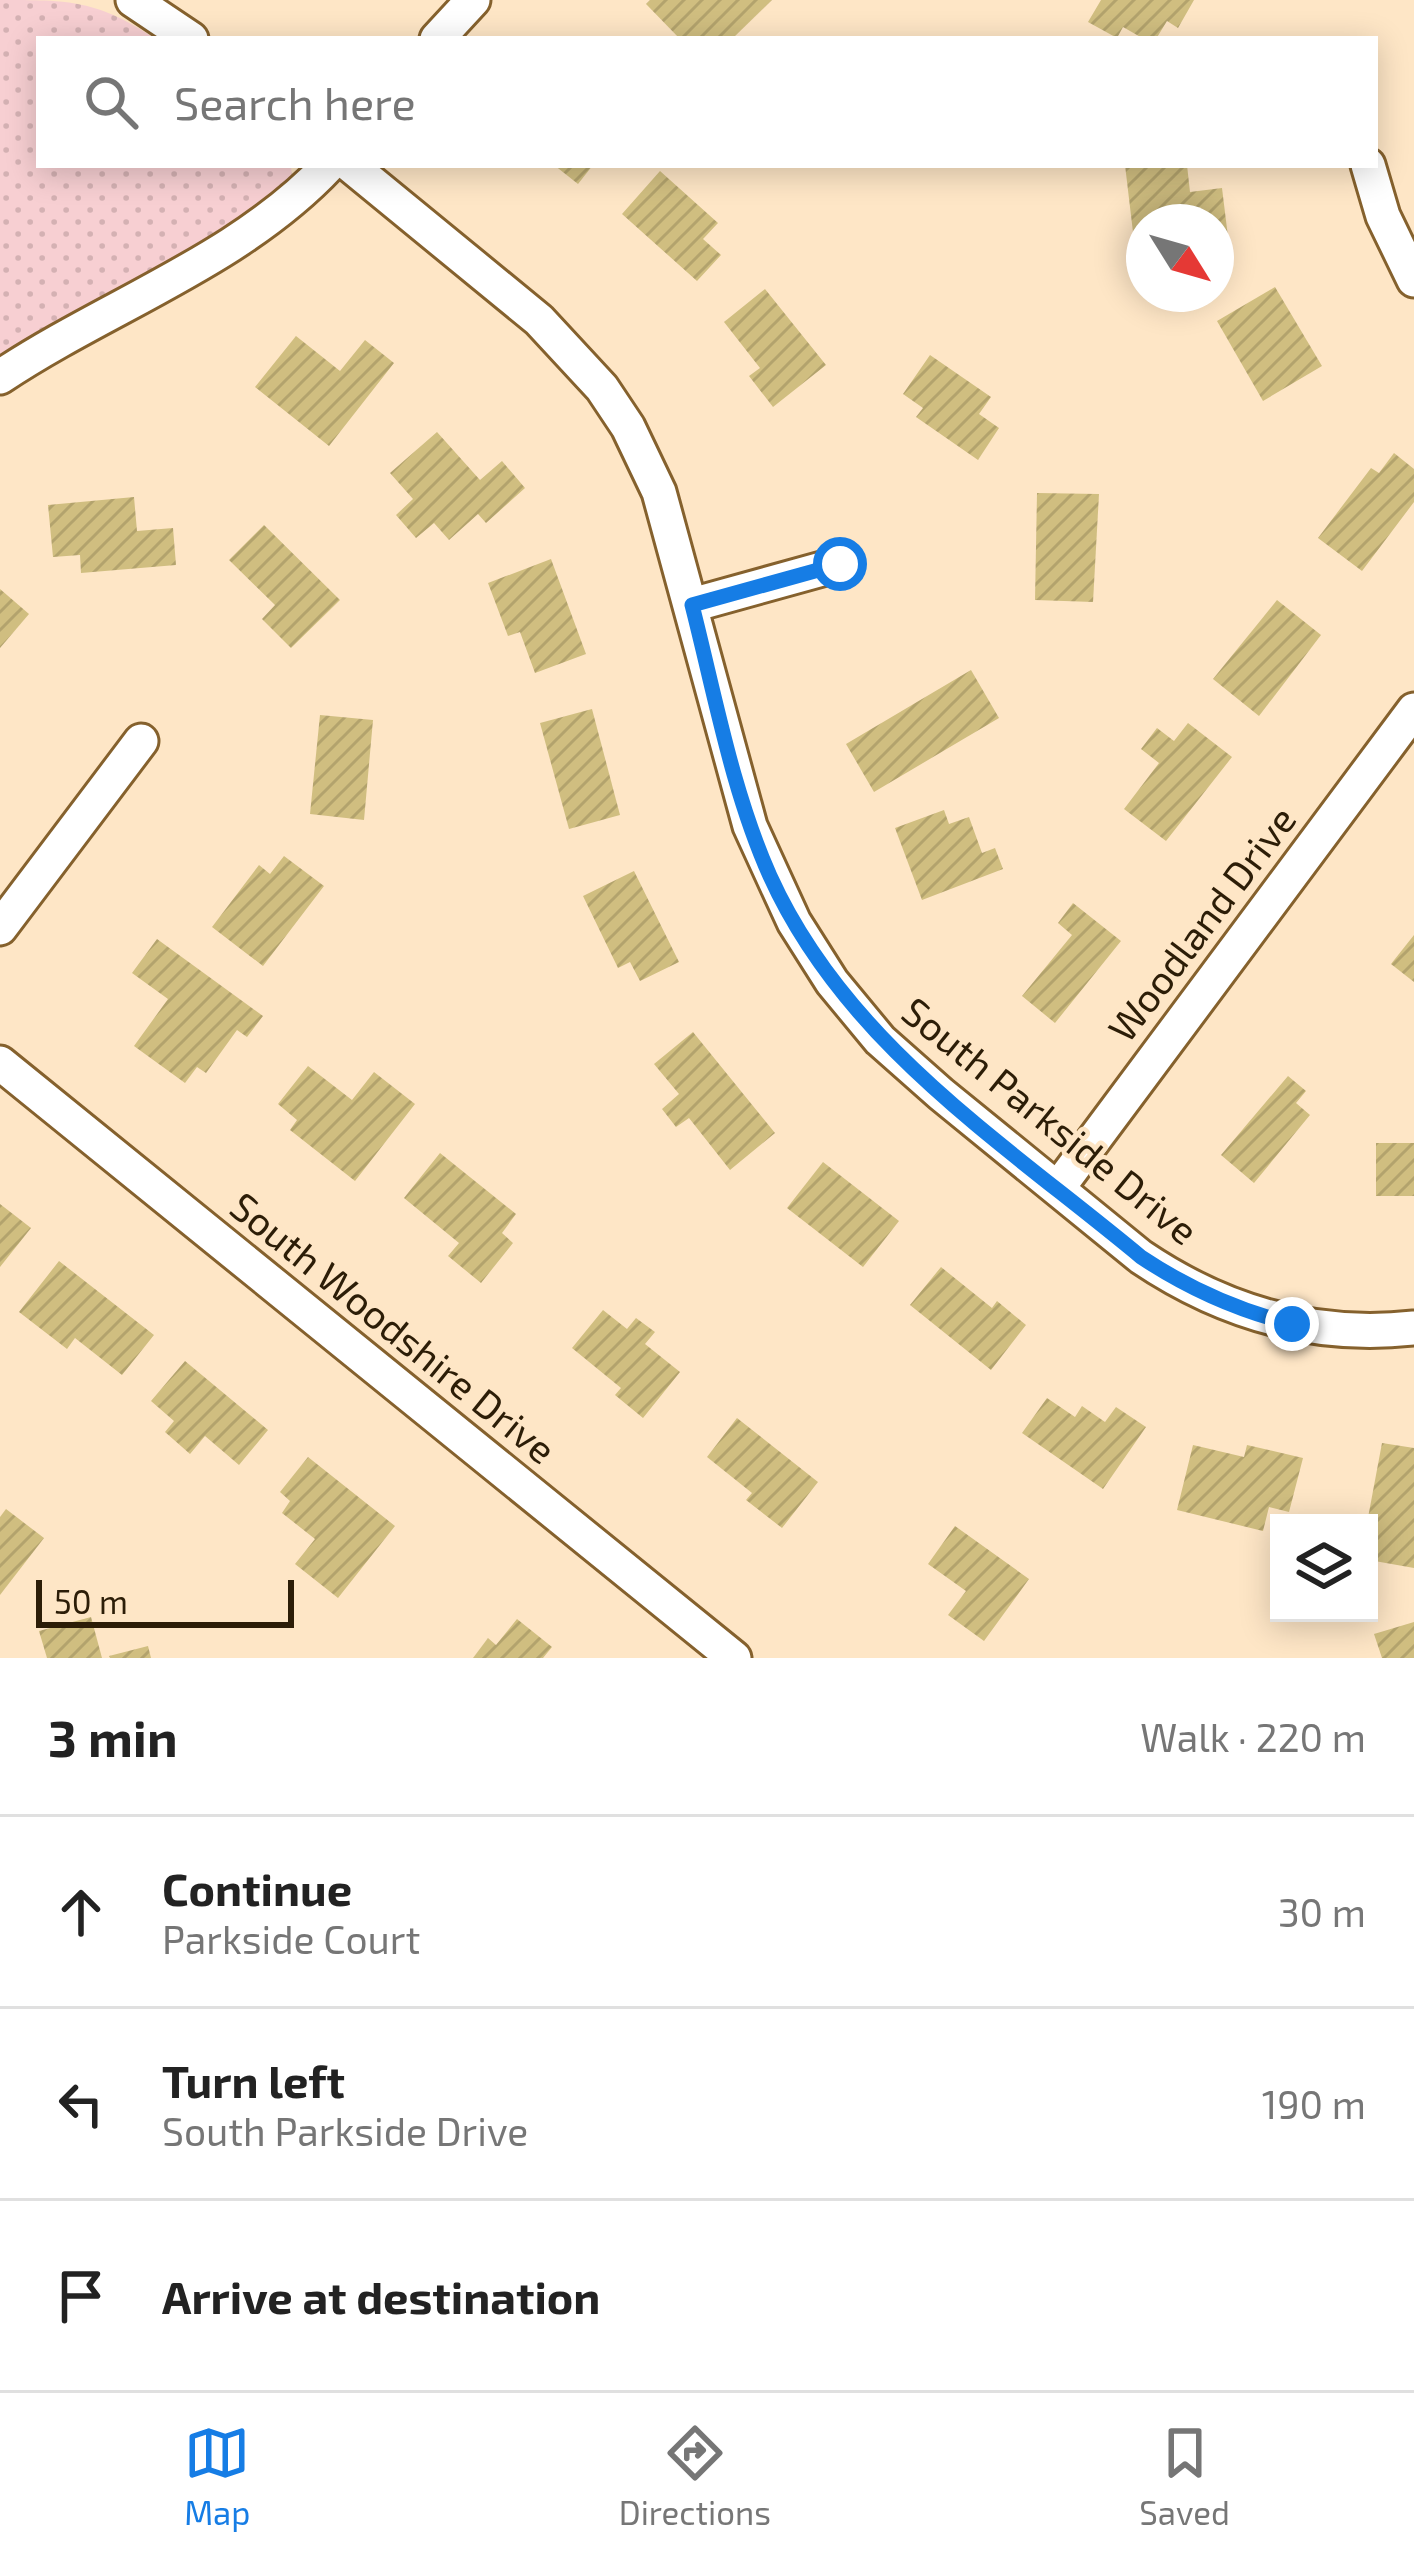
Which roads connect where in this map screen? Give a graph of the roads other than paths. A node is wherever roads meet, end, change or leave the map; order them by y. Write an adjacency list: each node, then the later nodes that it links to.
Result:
1 (133, 0): 3 (street)
2 (473, 0): 4 (street)
3 (186, 36)
4 (440, 36)
5 (326, 168): 9 (street)
6 (354, 168): 11 (street, South Parkside Drive)
7 (1369, 168): 8 (street)
8 (1414, 280)
9 (0, 377)
10 (840, 564): 11 (street)
11 (692, 605): 16 (street, South Parkside Drive)
12 (1414, 710): 16 (street, Woodland Drive)
13 (141, 742): 14 (street)
14 (0, 928)
15 (0, 1063): 18 (street, South Woodshire Drive)
16 (1058, 1188): 17 (street, South Parkside Drive)
17 (1414, 1328)
18 (719, 1653)

